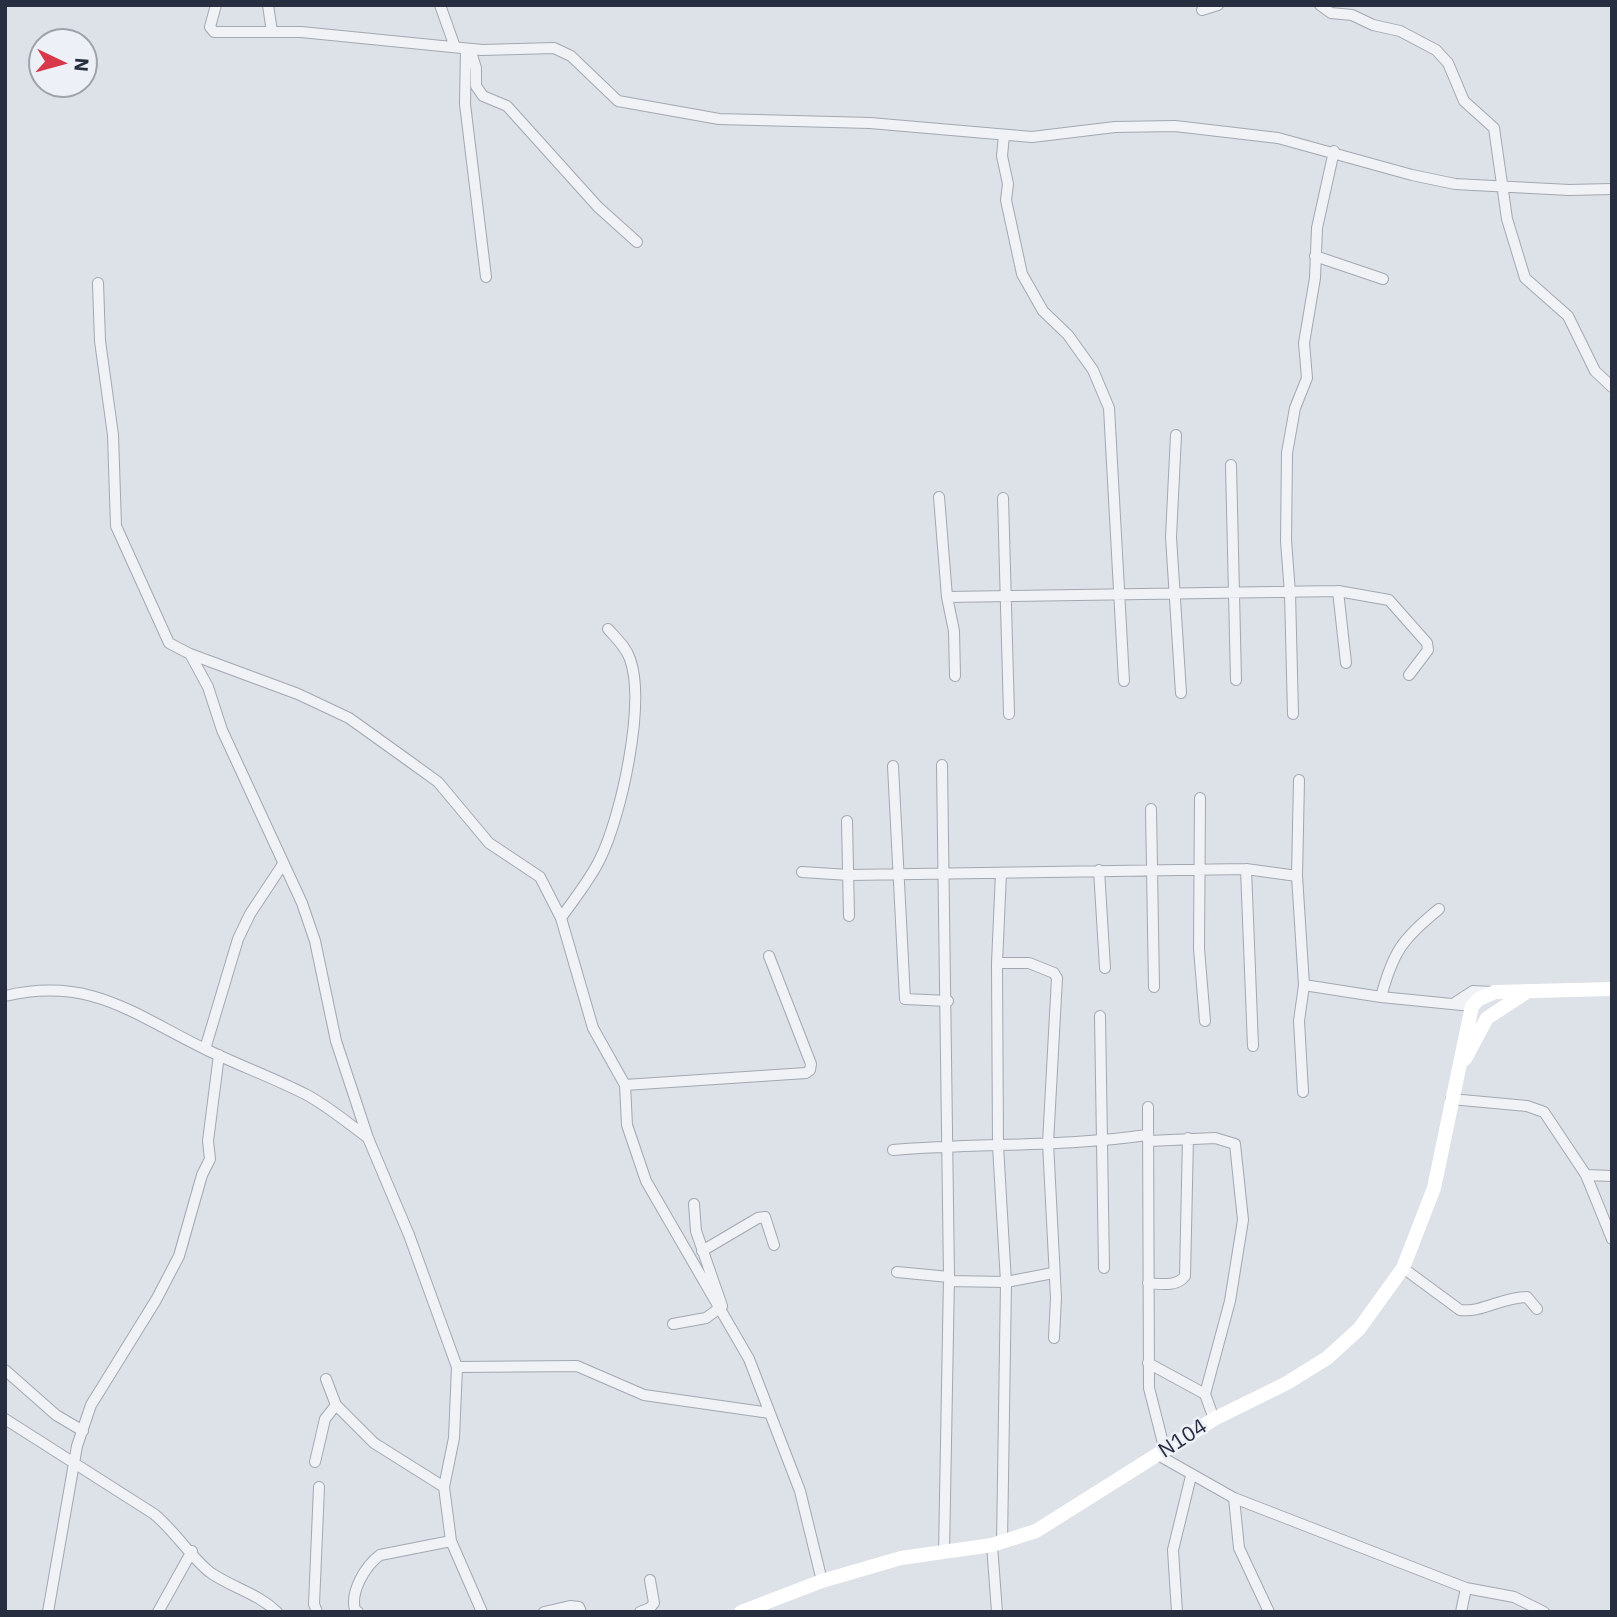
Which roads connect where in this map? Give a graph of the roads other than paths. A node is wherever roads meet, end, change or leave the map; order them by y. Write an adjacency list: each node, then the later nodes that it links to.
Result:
1 (216, 5): 7 (street)
2 (268, 5): 7 (street)
3 (440, 5): 8 (street)
4 (1218, 5): 6 (street)
5 (1320, 5): 11 (street)
6 (1202, 10)
7 (272, 32): 8 (street)
8 (464, 48): 9 (street); 13 (street); 15 (street)
9 (1004, 135): 10 (street); 24 (street)
10 (1334, 151): 11 (street); 14 (street)
11 (1502, 186): 12 (street); 18 (street)
12 (1612, 189)
13 (637, 242)
14 (1315, 256): 16 (street); 26 (street)
15 (486, 277)
16 (1382, 279)
17 (98, 283): 31 (street)
18 (1612, 387)
19 (1176, 435): 25 (street)
20 (1231, 465): 27 (street)
21 (939, 497): 29 (street)
22 (1003, 498): 28 (street)
23 (1338, 591): 26 (street); 32 (street); 33 (street)
24 (1118, 593): 25 (street); 28 (street); 36 (street)
25 (1174, 593): 27 (street); 37 (street)
26 (1290, 593): 27 (street); 39 (street)
27 (1234, 594): 35 (street)
28 (1006, 595): 29 (street); 38 (street)
29 (947, 597): 34 (street)
30 (608, 629): 59 (street)
31 (190, 654): 46 (street); 59 (street)
32 (1346, 663)
33 (1409, 675)
34 (955, 676)
35 (1236, 680)
36 (1125, 681)
37 (1181, 692)
38 (1009, 714)
39 (1293, 714)
40 (942, 765): 52 (street)
41 (893, 766): 54 (street)
42 (1299, 780): 56 (street)
43 (1200, 798): 50 (street)
44 (1151, 810): 49 (street)
45 (847, 821): 55 (street)
46 (283, 864): 76 (street); 83 (street)
47 (1246, 869): 50 (street); 56 (street); 75 (street)
48 (1099, 870): 49 (street); 53 (street); 62 (street)
49 (1152, 870): 50 (street); 64 (street)
50 (1198, 870): 74 (street)
51 (802, 872): 55 (street)
52 (944, 872): 53 (street); 54 (street); 70 (street)
53 (1002, 873): 61 (street)
54 (898, 874): 55 (street); 70 (street)
55 (849, 875): 58 (street)
56 (1297, 876): 63 (street)
57 (1438, 909): 69 (street)
58 (849, 916)
59 (561, 918): 79 (street)
60 (769, 956): 79 (street)
61 (997, 963): 87 (street); 89 (street)
62 (1105, 968)
63 (1304, 985): 69 (street); 80 (street)
64 (1154, 987)
65 (1612, 989): 66 (street)
66 (1530, 990): 67 (street); 78 (street, N104)
67 (1495, 992): 71 (street); 72 (street)
68 (5, 996): 76 (street)
69 (1381, 998): 71 (street)
70 (948, 1001): 88 (street)
71 (1457, 1002): 72 (street)
72 (1472, 1006): 78 (street, N104)
73 (1100, 1016): 86 (street)
74 (1205, 1021)
75 (1253, 1046)
76 (205, 1049): 77 (street)
77 (219, 1055): 83 (street); 117 (street)
78 (1455, 1079): 81 (street, N104 / N104)
79 (625, 1085): 104 (street)
80 (1303, 1092)
81 (1451, 1099): 91 (street); 98 (street, N104 / N104)
82 (1148, 1107): 84 (street)
83 (368, 1138): 109 (street)
84 (1148, 1138): 85 (street); 86 (street); 103 (street)
85 (1188, 1138): 103 (street); 112 (street)
86 (1100, 1141): 87 (street); 97 (street)
87 (1048, 1143): 89 (street); 100 (street)
88 (949, 1145): 89 (street); 90 (street); 101 (street)
89 (998, 1146): 102 (street)
90 (893, 1150)
91 (1586, 1175): 92 (street); 94 (street)
92 (1612, 1176)
93 (694, 1204): 96 (street)
94 (1612, 1238)
95 (774, 1245): 96 (street)
96 (702, 1251): 104 (street)
97 (1104, 1268)
98 (1403, 1268): 105 (street); 116 (street, N104 / N104)
99 (897, 1272): 101 (street)
100 (1054, 1273): 102 (street); 107 (street)
101 (949, 1279): 102 (street); 128 (street)
102 (1006, 1282): 126 (street)
103 (1148, 1283): 108 (street)
104 (720, 1309): 106 (street); 114 (street)
105 (1537, 1309)
106 (673, 1324)
107 (1054, 1338)
108 (1148, 1363): 112 (street); 118 (street)
109 (457, 1367): 114 (street); 123 (street)
110 (5, 1370): 117 (street)
111 (326, 1380): 113 (street)
112 (1205, 1394): 116 (street)
113 (336, 1405): 119 (street); 123 (street)
114 (769, 1413): 130 (street)
115 (5, 1419): 120 (street)
116 (1214, 1419): 118 (street, N104 / N104)
117 (83, 1431): 120 (street)
118 (1161, 1453): 121 (street); 126 (street, N104 / N104)
119 (315, 1462)
120 (75, 1465): 127 (street); 132 (street)
121 (1191, 1476): 124 (street); 143 (street)
122 (319, 1487): 135 (street)
123 (444, 1487): 125 (street)
124 (1234, 1498): 131 (street); 144 (street)
125 (451, 1541): 136 (street); 137 (street)
126 (997, 1544): 128 (street, N104 / N104); 142 (street)
127 (192, 1551): 133 (street); 134 (street)
128 (944, 1553): 130 (street, N104 / N104)
129 (650, 1580): 140 (street)
130 (822, 1581): 141 (street, N104 / N104)
131 (1466, 1588): 145 (street); 146 (street)
132 (48, 1612)
133 (158, 1612)
134 (277, 1612)
135 (317, 1612)
136 (358, 1612)
137 (482, 1612)
138 (544, 1612): 139 (street)
139 (581, 1612)
140 (640, 1612)
141 (741, 1612)
142 (997, 1612)
143 (1177, 1612)
144 (1269, 1612)
145 (1461, 1612)
146 (1544, 1612)

